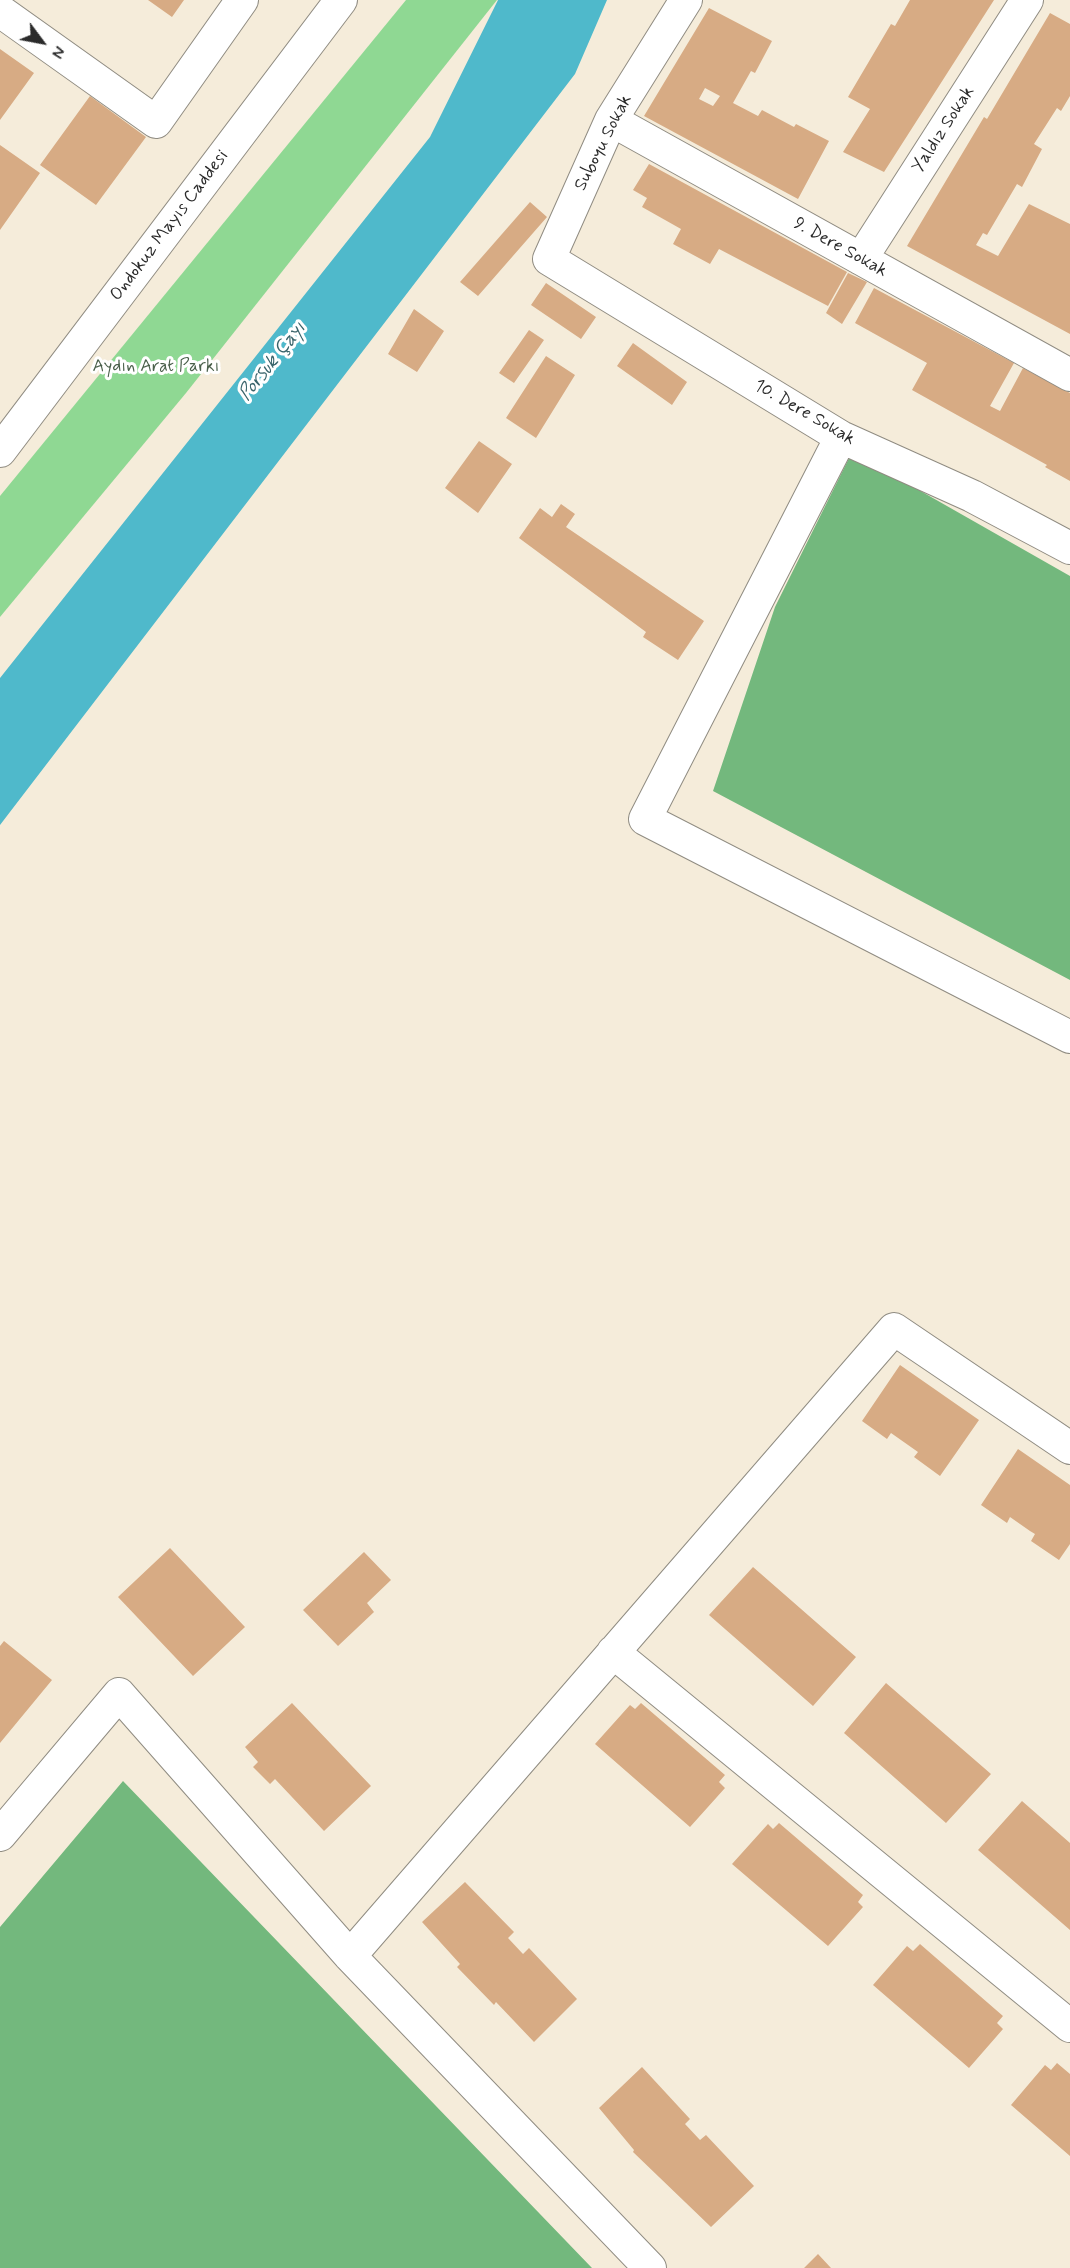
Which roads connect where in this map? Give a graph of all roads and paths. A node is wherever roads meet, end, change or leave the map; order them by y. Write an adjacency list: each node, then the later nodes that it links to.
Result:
1 (242, 0): 5 (street)
2 (340, 0): 11 (street, Ondokuz Mayıs Caddesi)
3 (686, 0): 6 (street, Suboyu Sokak)
4 (1027, 0): 8 (street, Yaldız Sokak)
5 (0, 11)
6 (611, 120): 7 (street, Suboyu Sokak); 8 (street, 9. Dere Sokak)
7 (549, 259): 10 (street, 10. Dere Sokak)
8 (861, 259): 9 (street, 9. Dere Sokak)
9 (1070, 375)
10 (841, 437): 12 (street, 10. Dere Sokak); 13 (street)
11 (0, 451)
12 (1070, 548)
13 (1070, 1037)
14 (1070, 1448): 15 (street)
15 (613, 1652): 17 (street); 18 (street)
16 (0, 1835): 17 (street)
17 (350, 1956): 19 (street)
18 (1070, 2026)
19 (650, 2268)

